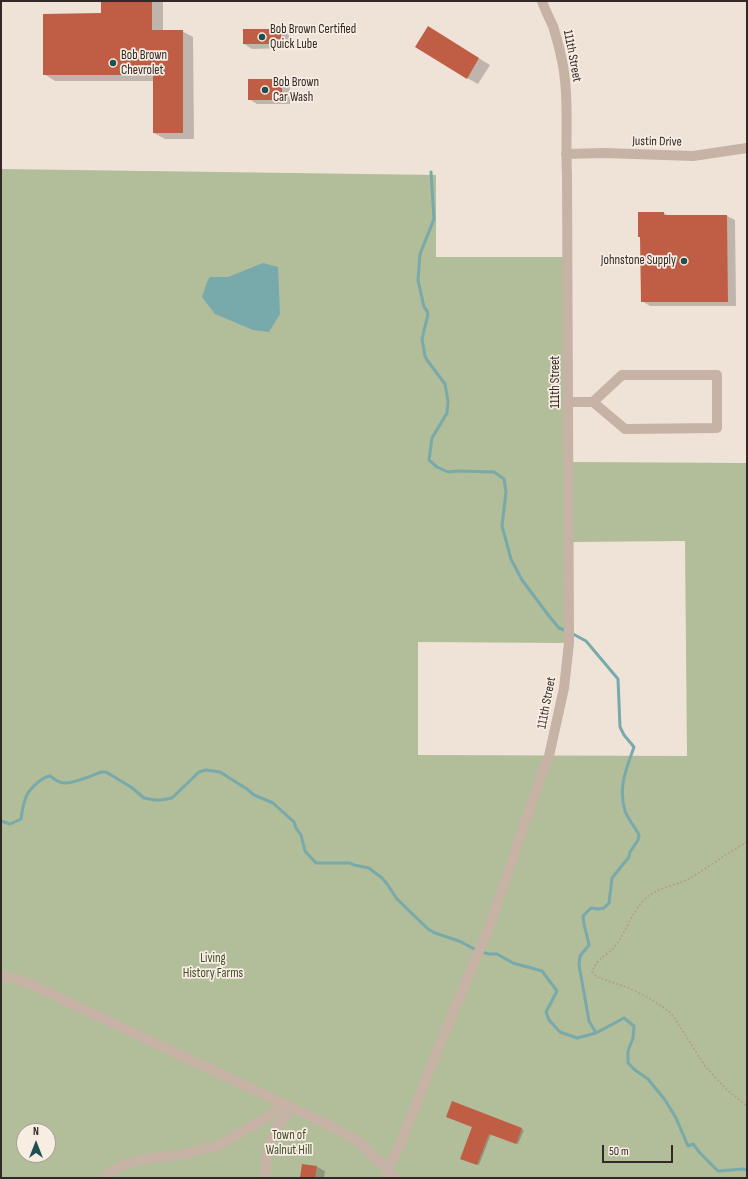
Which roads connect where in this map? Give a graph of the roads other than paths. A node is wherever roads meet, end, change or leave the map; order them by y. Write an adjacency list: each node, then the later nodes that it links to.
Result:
1 (538, 1): 2 (street, 111th Street)
2 (543, 5): 4 (street, 111th Street)
3 (747, 148): 4 (street, Justin Drive)
4 (566, 154): 5 (street, 111th Street)
5 (569, 402): 6 (street); 9 (street, 111th Street)
6 (593, 402): 6 (street)
7 (1, 975): 8 (street)
8 (287, 1105): 9 (street); 10 (street); 11 (street)
9 (386, 1174): 12 (street)
10 (104, 1178)
11 (265, 1178)
12 (395, 1178)

